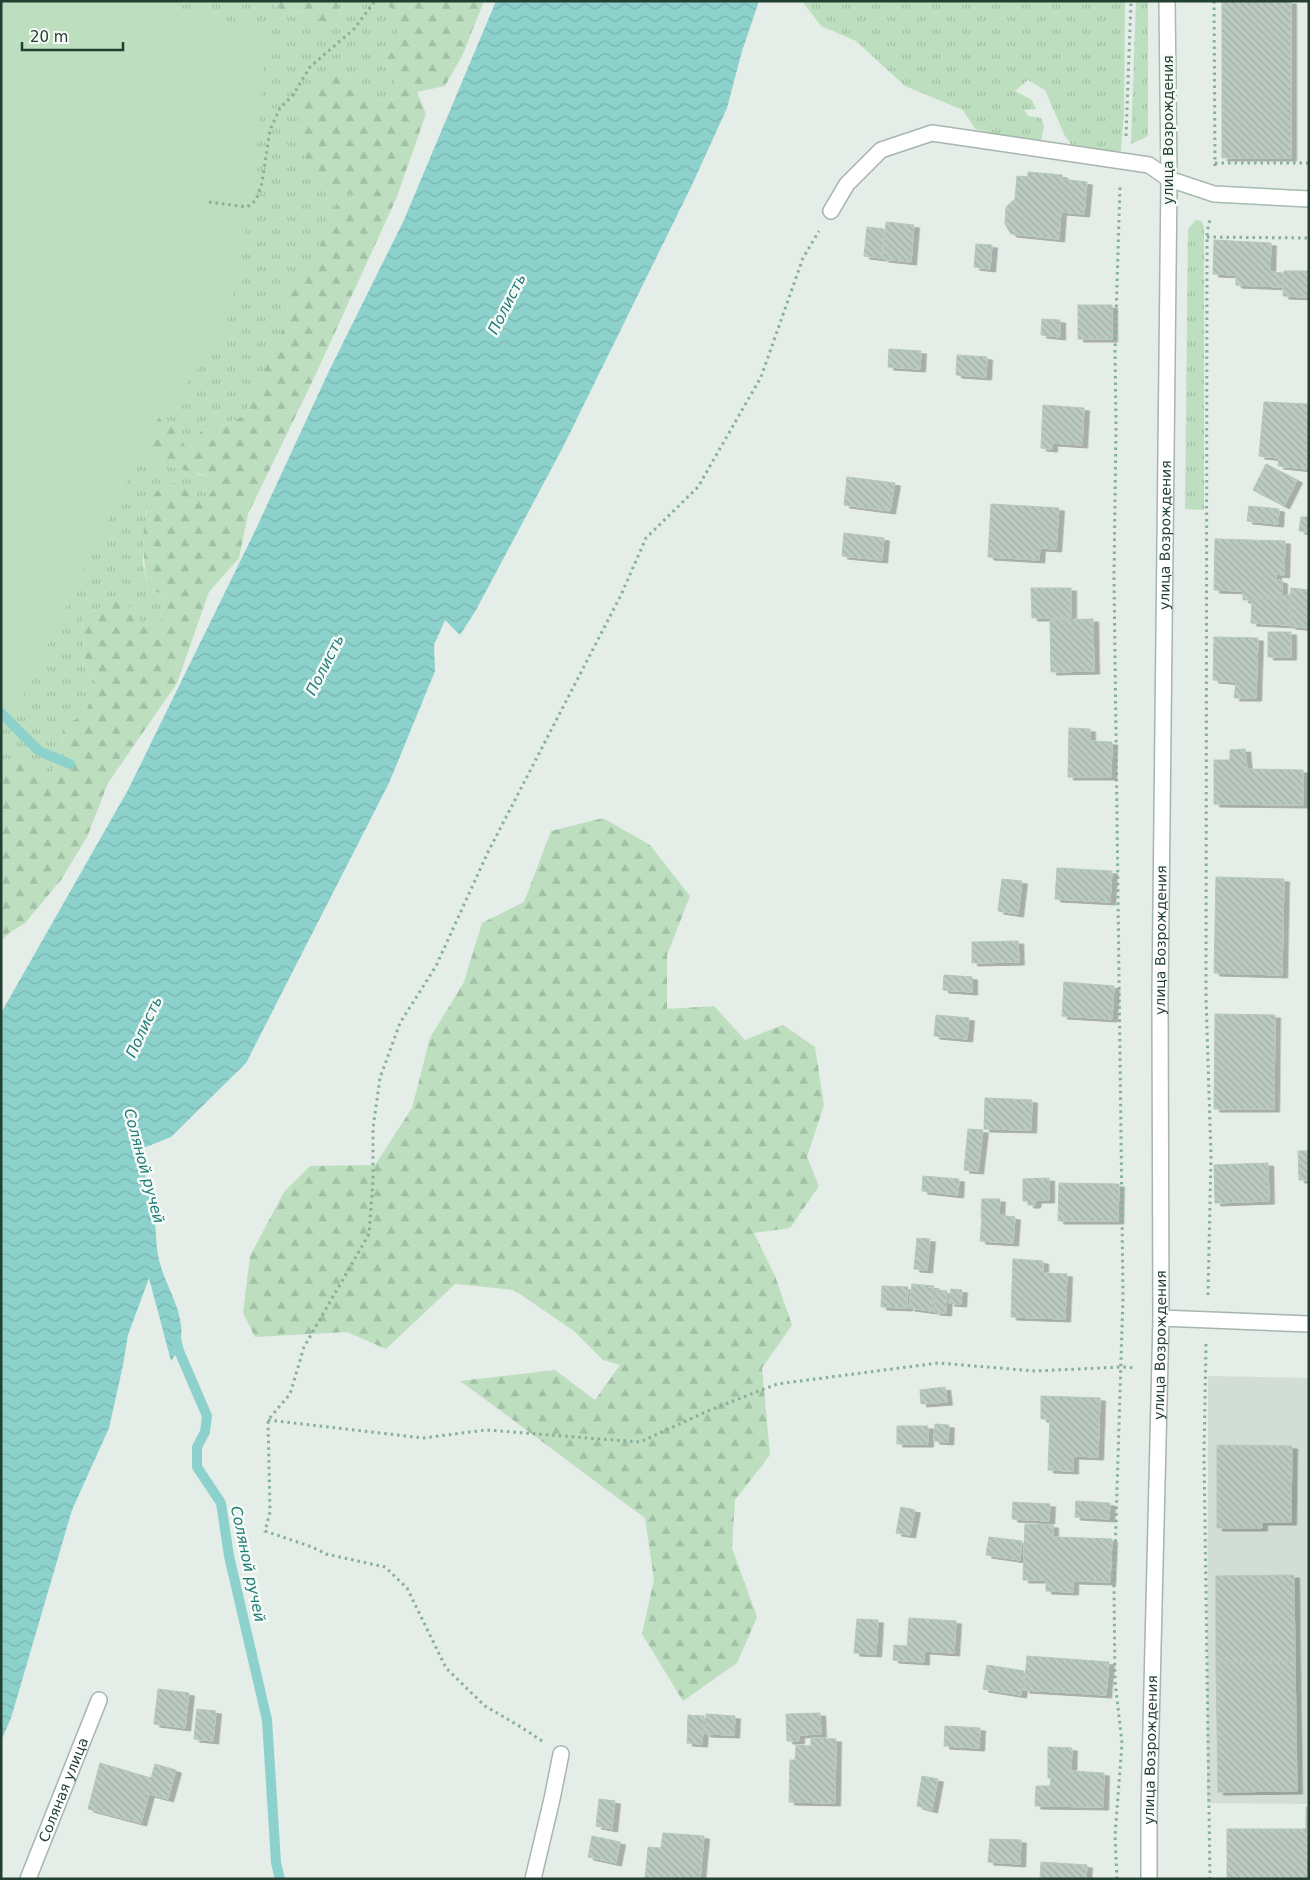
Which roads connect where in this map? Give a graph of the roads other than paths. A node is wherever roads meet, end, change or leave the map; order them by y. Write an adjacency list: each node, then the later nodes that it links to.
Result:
1 (1168, 1): 2 (street, улица Возрождения)
2 (1169, 179): 3 (street); 4 (street); 5 (street, улица Возрождения)
3 (1309, 199)
4 (831, 211)
5 (1161, 1318): 6 (street); 11 (street, улица Возрождения)
6 (1309, 1324)
7 (99, 1700): 9 (street, Соляная улица)
8 (561, 1754): 10 (street)
9 (28, 1879)
10 (533, 1879)
11 (1149, 1879)

